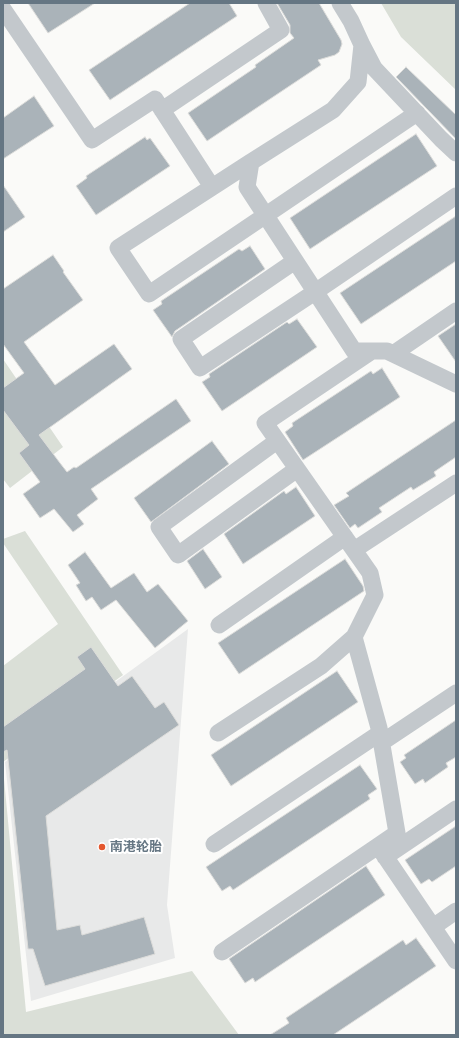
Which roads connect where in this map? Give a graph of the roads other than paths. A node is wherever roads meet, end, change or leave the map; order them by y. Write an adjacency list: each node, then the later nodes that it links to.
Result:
1 (266, 3): 5 (lane)
2 (340, 3): 4 (lane)
3 (3, 9): 5 (lane)
4 (362, 45): 6 (lane); 8 (lane)
5 (162, 110): 9 (lane)
6 (417, 113): 7 (lane); 11 (lane)
7 (456, 153)
8 (251, 162): 9 (lane); 11 (lane)
9 (212, 187): 11 (lane)
10 (456, 196): 13 (lane)
11 (266, 216): 12 (lane)
12 (295, 261): 13 (lane); 13 (lane)
13 (315, 292): 15 (lane)
14 (456, 311): 16 (lane)
15 (372, 351): 16 (lane); 18 (lane)
16 (393, 354): 17 (lane)
17 (456, 384)
18 (278, 441): 19 (lane); 19 (lane)
19 (297, 469): 21 (lane)
20 (456, 483): 21 (lane)
21 (349, 543): 22 (lane); 23 (lane)
22 (219, 626)
23 (354, 637): 25 (lane); 26 (lane)
24 (456, 693): 26 (lane)
25 (218, 733)
26 (381, 738): 28 (lane); 29 (lane)
27 (456, 809): 29 (lane)
28 (214, 844)
29 (381, 851): 31 (lane); 32 (lane)
30 (456, 911): 31 (lane)
31 (433, 927): 33 (lane)
32 (222, 952)
33 (456, 961)

